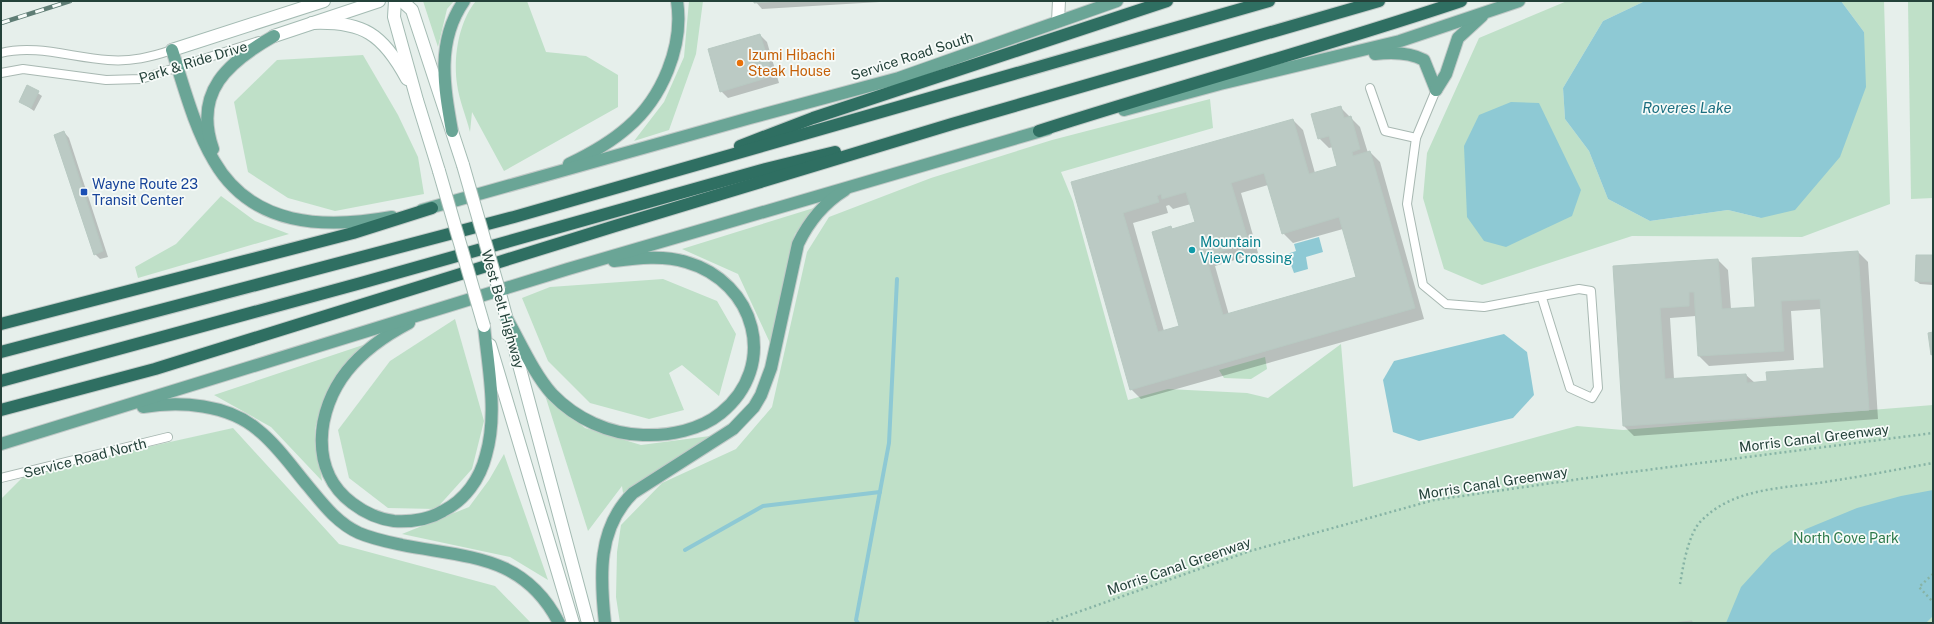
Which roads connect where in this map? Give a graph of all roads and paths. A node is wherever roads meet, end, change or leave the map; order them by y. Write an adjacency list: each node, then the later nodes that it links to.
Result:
1 (324, 1): 18 (main road, Park & Ride Drive)
2 (379, 1): 16 (main road, Park & Ride Drive)
3 (395, 1): 25 (main road, West Belt Highway)
4 (402, 1): 27 (main road, West Belt Highway)
5 (464, 1): 27 (main road)
6 (677, 1): 32 (main road)
7 (1059, 1): 15 (main road)
8 (1117, 1): 15 (main road, Service Road South)
9 (1167, 1): 30 (highway)
10 (1269, 1): 30 (highway)
11 (1378, 1): 26 (highway)
12 (1461, 1): 28 (highway)
13 (1520, 1): 14 (main road)
14 (1486, 13): 20 (main road); 24 (main road)
15 (1058, 21): 32 (main road, Service Road South)
16 (312, 23): 17 (main road, Park & Ride Drive); 25 (main road)
17 (274, 36): 21 (lane, Park & Ride Drive); 31 (main road)
18 (172, 50): 19 (lane, Park & Ride Drive); 21 (main road)
19 (1, 53)
20 (1342, 56): 24 (main road); 28 (main road)
21 (178, 68): 22 (lane, Park & Ride Drive); 31 (main road)
22 (1, 73)
23 (1370, 88): 29 (lane)
24 (1436, 90): 29 (lane)
25 (417, 100): 40 (main road, West Belt Highway, bridge)
26 (952, 124): 42 (highway); 43 (highway)
27 (452, 131): 38 (main road, West Belt Highway, bridge)
28 (1039, 131): 33 (main road)
29 (1416, 138): 36 (lane)
30 (668, 174): 41 (highway)
31 (226, 179): 34 (main road)
32 (526, 182): 34 (main road)
33 (855, 184): 35 (main road); 56 (main road)
34 (432, 208): 39 (highway)
35 (568, 269): 37 (main road); 38 (main road)
36 (1542, 298): 36 (lane)
37 (450, 305): 40 (main road); 44 (main road)
38 (507, 319): 55 (main road, West Belt Highway)
39 (1, 324)
40 (484, 326): 54 (main road, West Belt Highway)
41 (1, 352)
42 (1, 381)
43 (1, 410)
44 (79, 421): 47 (main road); 53 (main road)
45 (1933, 433): 57 (path, Morris Canal Greenway)
46 (168, 437): 49 (lane, Service Road North)
47 (1, 444)
48 (1933, 463): 51 (path)
49 (1, 478)
50 (1933, 574): 52 (path)
51 (1680, 584)
52 (1933, 602)
53 (559, 623)
54 (574, 623)
55 (588, 623)
56 (605, 623)
57 (1047, 623)

